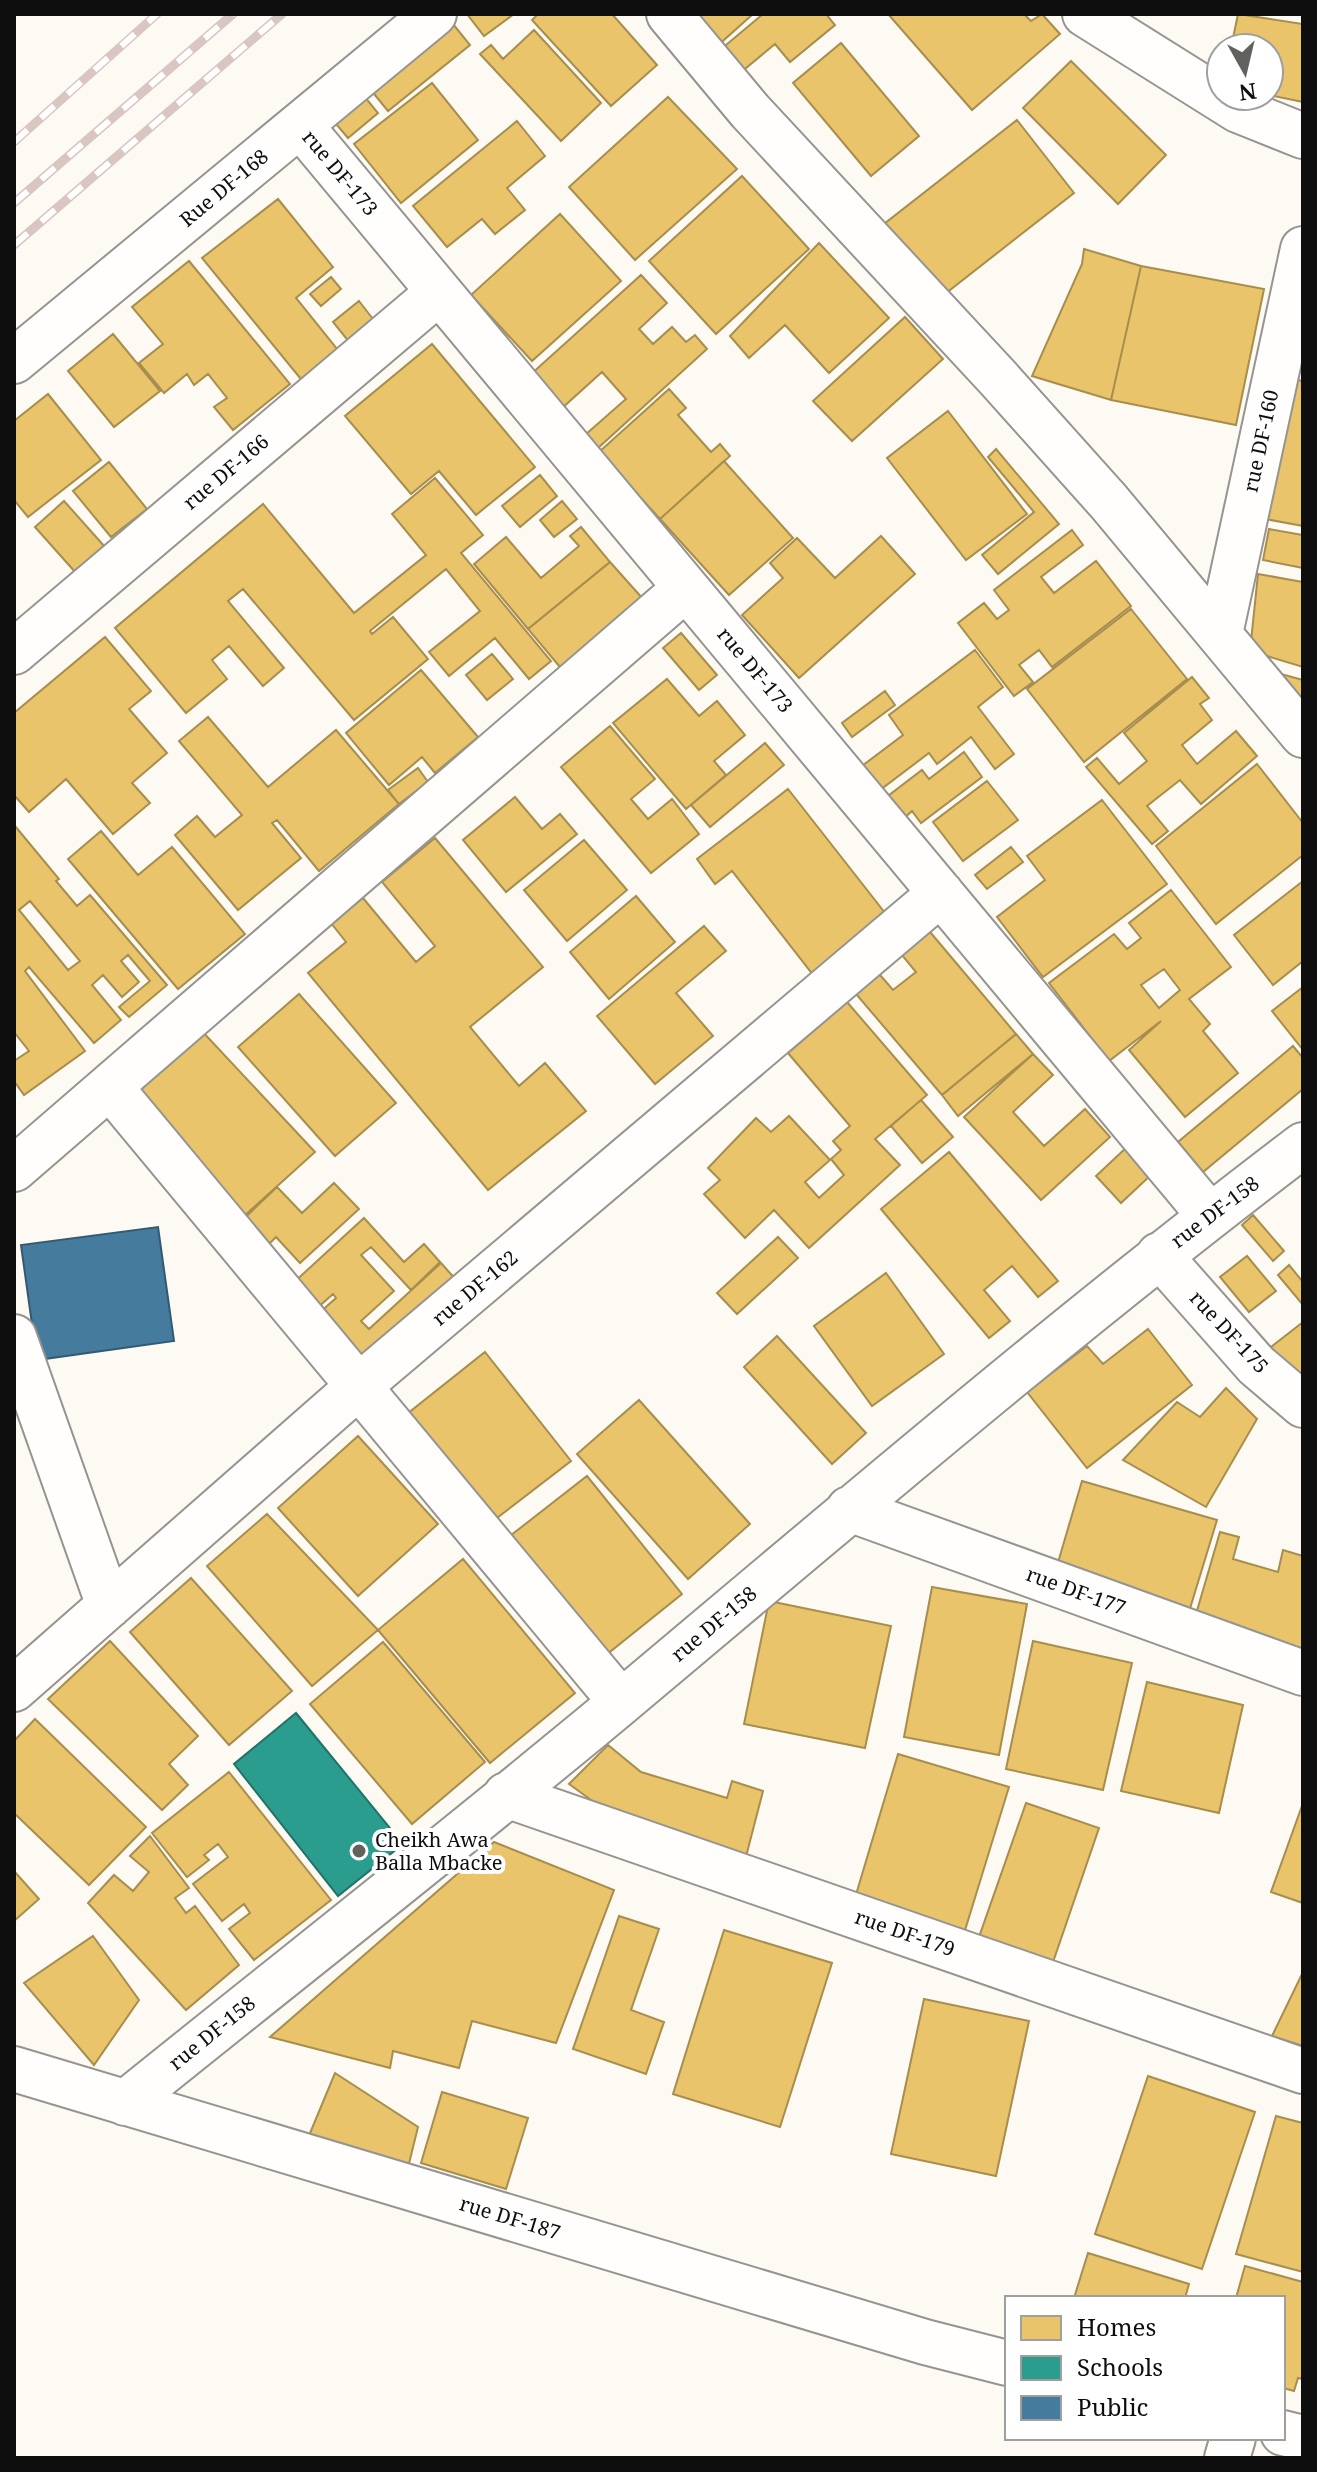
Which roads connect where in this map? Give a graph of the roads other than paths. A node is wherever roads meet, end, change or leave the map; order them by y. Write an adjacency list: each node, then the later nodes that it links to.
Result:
1 (434, 14): 4 (street, Rue DF-168)
2 (669, 14): 10 (street)
3 (1085, 14): 5 (street)
4 (300, 125): 7 (street, rue DF-173); 8 (street, Rue DF-168)
5 (1303, 136)
6 (1303, 249): 10 (street, rue DF-160)
7 (439, 292): 9 (street, rue DF-173); 11 (street, rue DF-166)
8 (14, 361)
9 (686, 588): 13 (street, rue DF-173); 14 (street)
10 (1220, 634): 12 (street)
11 (14, 652)
12 (1303, 735)
13 (941, 893): 17 (street, rue DF-173); 20 (street, rue DF-162)
14 (110, 1087): 16 (street); 20 (street)
15 (1303, 1145): 17 (street, rue DF-158)
16 (14, 1169)
17 (1210, 1216): 18 (street, rue DF-158)
18 (1159, 1255): 21 (street, rue DF-175); 22 (street, rue DF-158)
19 (14, 1337): 23 (street)
20 (359, 1386): 23 (street, rue DF-162); 26 (street)
21 (1303, 1405)
22 (849, 1509): 24 (street, rue DF-177); 26 (street, rue DF-158)
23 (109, 1606): 25 (street, rue DF-162)
24 (1303, 1673)
25 (14, 1689)
26 (621, 1702): 27 (street, rue DF-158)
27 (506, 1795): 29 (street, rue DF-179); 30 (street, rue DF-158)
28 (14, 2069): 30 (street, rue DF-187)
29 (1303, 2071)
30 (125, 2103): 31 (street, rue DF-187)
31 (1005, 2362)

